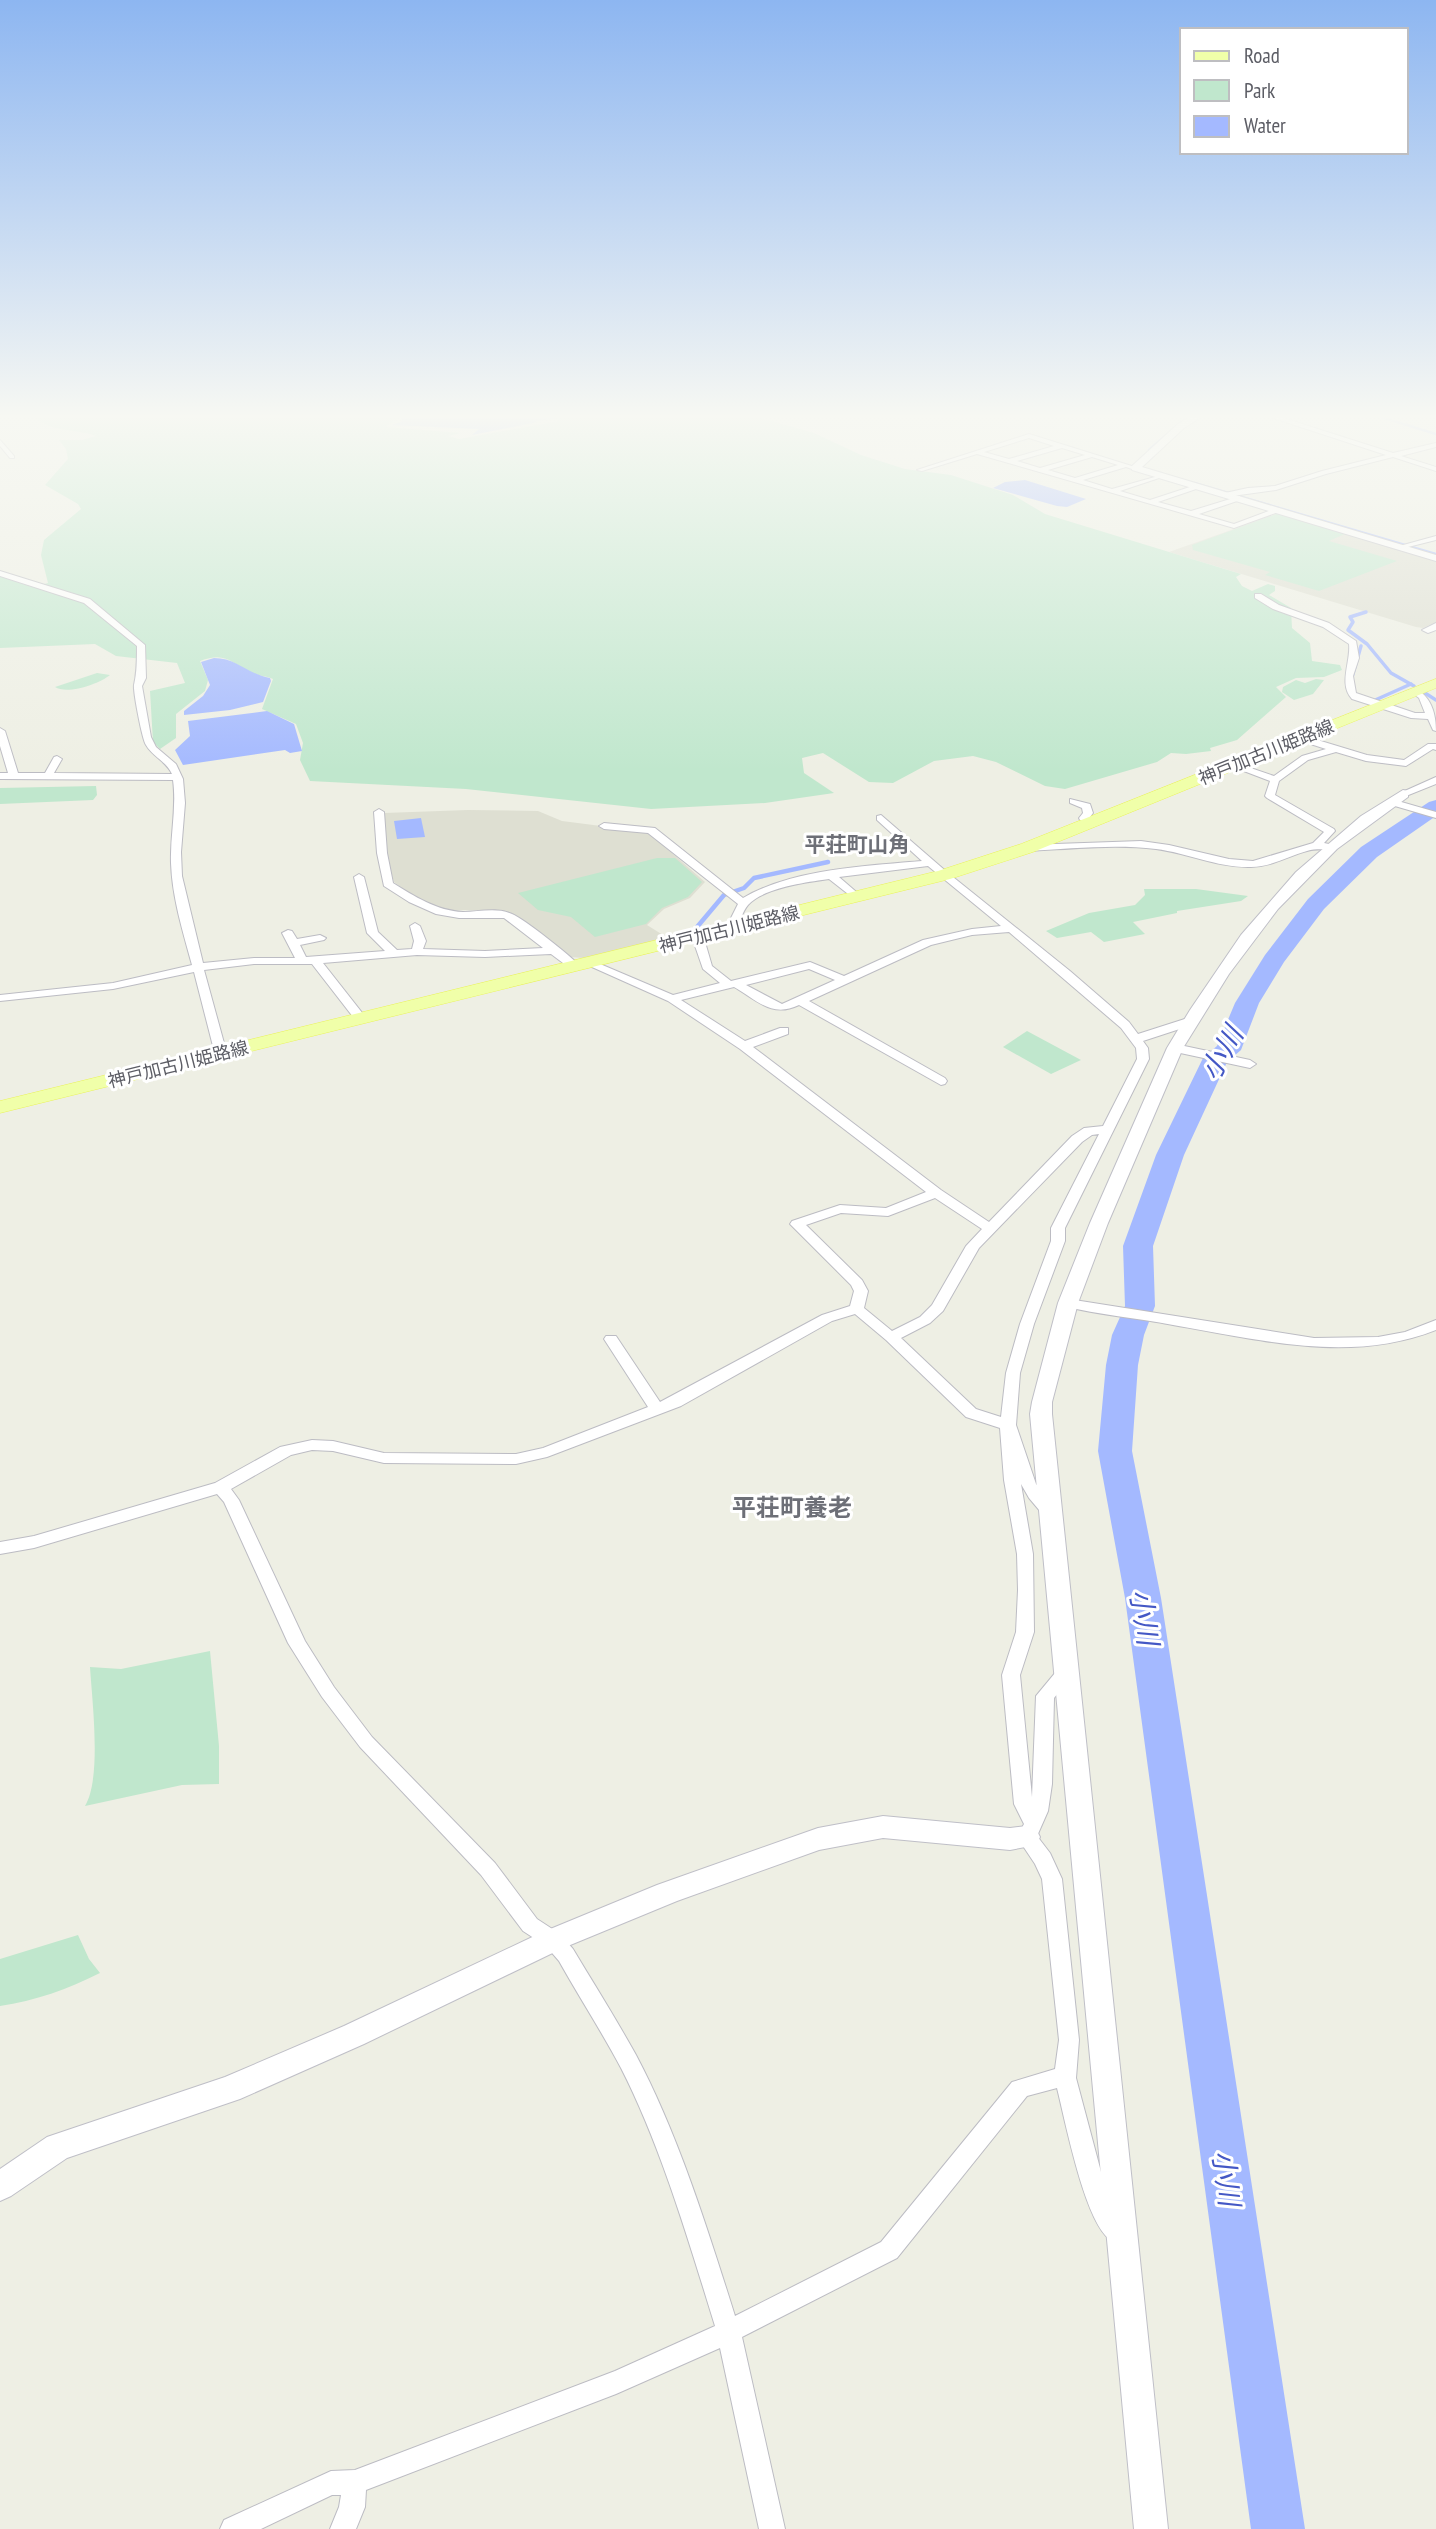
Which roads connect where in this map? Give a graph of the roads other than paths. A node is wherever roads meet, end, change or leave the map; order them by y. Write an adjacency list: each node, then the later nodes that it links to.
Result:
1 (1362, 535): 3 (street)
2 (1436, 538): 3 (street)
3 (1401, 547): 4 (street)
4 (1436, 558)
5 (0, 573): 20 (street)
6 (1258, 596): 9 (street)
7 (1436, 683): 8 (main road, 神戸加古川姫路線)
8 (1415, 692): 9 (main road, 神戸加古川姫路線); 10 (street)
9 (1382, 706): 10 (street); 12 (main road, 神戸加古川姫路線)
10 (1434, 720)
11 (0, 731): 13 (street)
12 (1301, 738): 15 (street); 17 (main road, 神戸加古川姫路線)
13 (2, 746): 19 (street)
14 (1436, 747): 15 (street)
15 (1337, 749): 22 (street)
16 (57, 760): 21 (street)
17 (1233, 765): 22 (street); 29 (main road, 神戸加古川姫路線)
18 (0, 776): 19 (street)
19 (14, 776): 21 (street)
20 (177, 777): 21 (street); 49 (street)
21 (47, 778)
22 (1275, 779): 31 (street)
23 (1436, 780): 24 (street)
24 (1397, 798): 27 (street); 31 (street)
25 (1073, 801): 29 (street)
26 (379, 812): 43 (street)
27 (1436, 815)
28 (881, 818): 33 (street)
29 (1093, 821): 32 (main road, 神戸加古川姫路線)
30 (604, 826): 37 (street)
31 (1324, 845): 32 (street); 56 (street)
32 (1027, 848): 33 (main road, 神戸加古川姫路線)
33 (937, 869): 34 (street); 36 (main road, 神戸加古川姫路線); 40 (street)
34 (832, 876): 36 (street); 37 (street)
35 (359, 877): 45 (street)
36 (857, 898): 39 (main road, 神戸加古川姫路線)
37 (744, 902): 39 (street)
38 (415, 926): 44 (street)
39 (732, 928): 42 (main road, 神戸加古川姫路線)
40 (1011, 929): 50 (street); 58 (street)
41 (320, 938): 46 (street)
42 (694, 938): 48 (main road, 神戸加古川姫路線); 51 (street)
43 (551, 951): 44 (street); 48 (street)
44 (417, 952): 45 (street)
45 (394, 954): 47 (street)
46 (302, 961): 47 (street); 49 (street)
47 (316, 961): 55 (street)
48 (582, 965): 53 (street); 55 (main road, 神戸加古川姫路線)
49 (199, 968): 52 (street); 61 (street)
50 (844, 980): 51 (street); 54 (street)
51 (731, 983): 53 (street); 54 (street)
52 (0, 998)
53 (672, 999): 59 (street)
54 (800, 1001): 63 (street)
55 (361, 1019): 61 (main road, 神戸加古川姫路線)
56 (1191, 1021): 58 (street); 60 (street)
57 (784, 1031): 59 (street)
58 (1136, 1039): 65 (street)
59 (744, 1046): 66 (street)
60 (1175, 1048): 62 (street); 68 (street)
61 (221, 1054): 64 (main road, 神戸加古川姫路線)
62 (1251, 1064)
63 (940, 1081)
64 (0, 1107)
65 (1108, 1130): 67 (street); 74 (street)
66 (936, 1193): 67 (street); 69 (street)
67 (989, 1228): 71 (street)
68 (1068, 1303): 70 (street); 76 (street)
69 (858, 1309): 71 (street); 73 (street)
70 (1436, 1325)
71 (891, 1336): 74 (street)
72 (611, 1339): 73 (street)
73 (657, 1409): 75 (street)
74 (1008, 1425): 76 (street); 79 (street)
75 (221, 1487): 77 (street); 80 (street)
76 (1051, 1513): 78 (street)
77 (0, 1548)
78 (1068, 1671): 79 (street); 83 (street)
79 (1030, 1831): 80 (street); 81 (street)
80 (553, 1940): 82 (street); 84 (street)
81 (1065, 2078): 83 (street); 84 (street)
82 (0, 2186)
83 (1119, 2241): 89 (street)
84 (729, 2333): 85 (street); 88 (street)
85 (355, 2482): 86 (street); 87 (street)
86 (233, 2529)
87 (343, 2529)
88 (772, 2529)
89 (1151, 2529)

